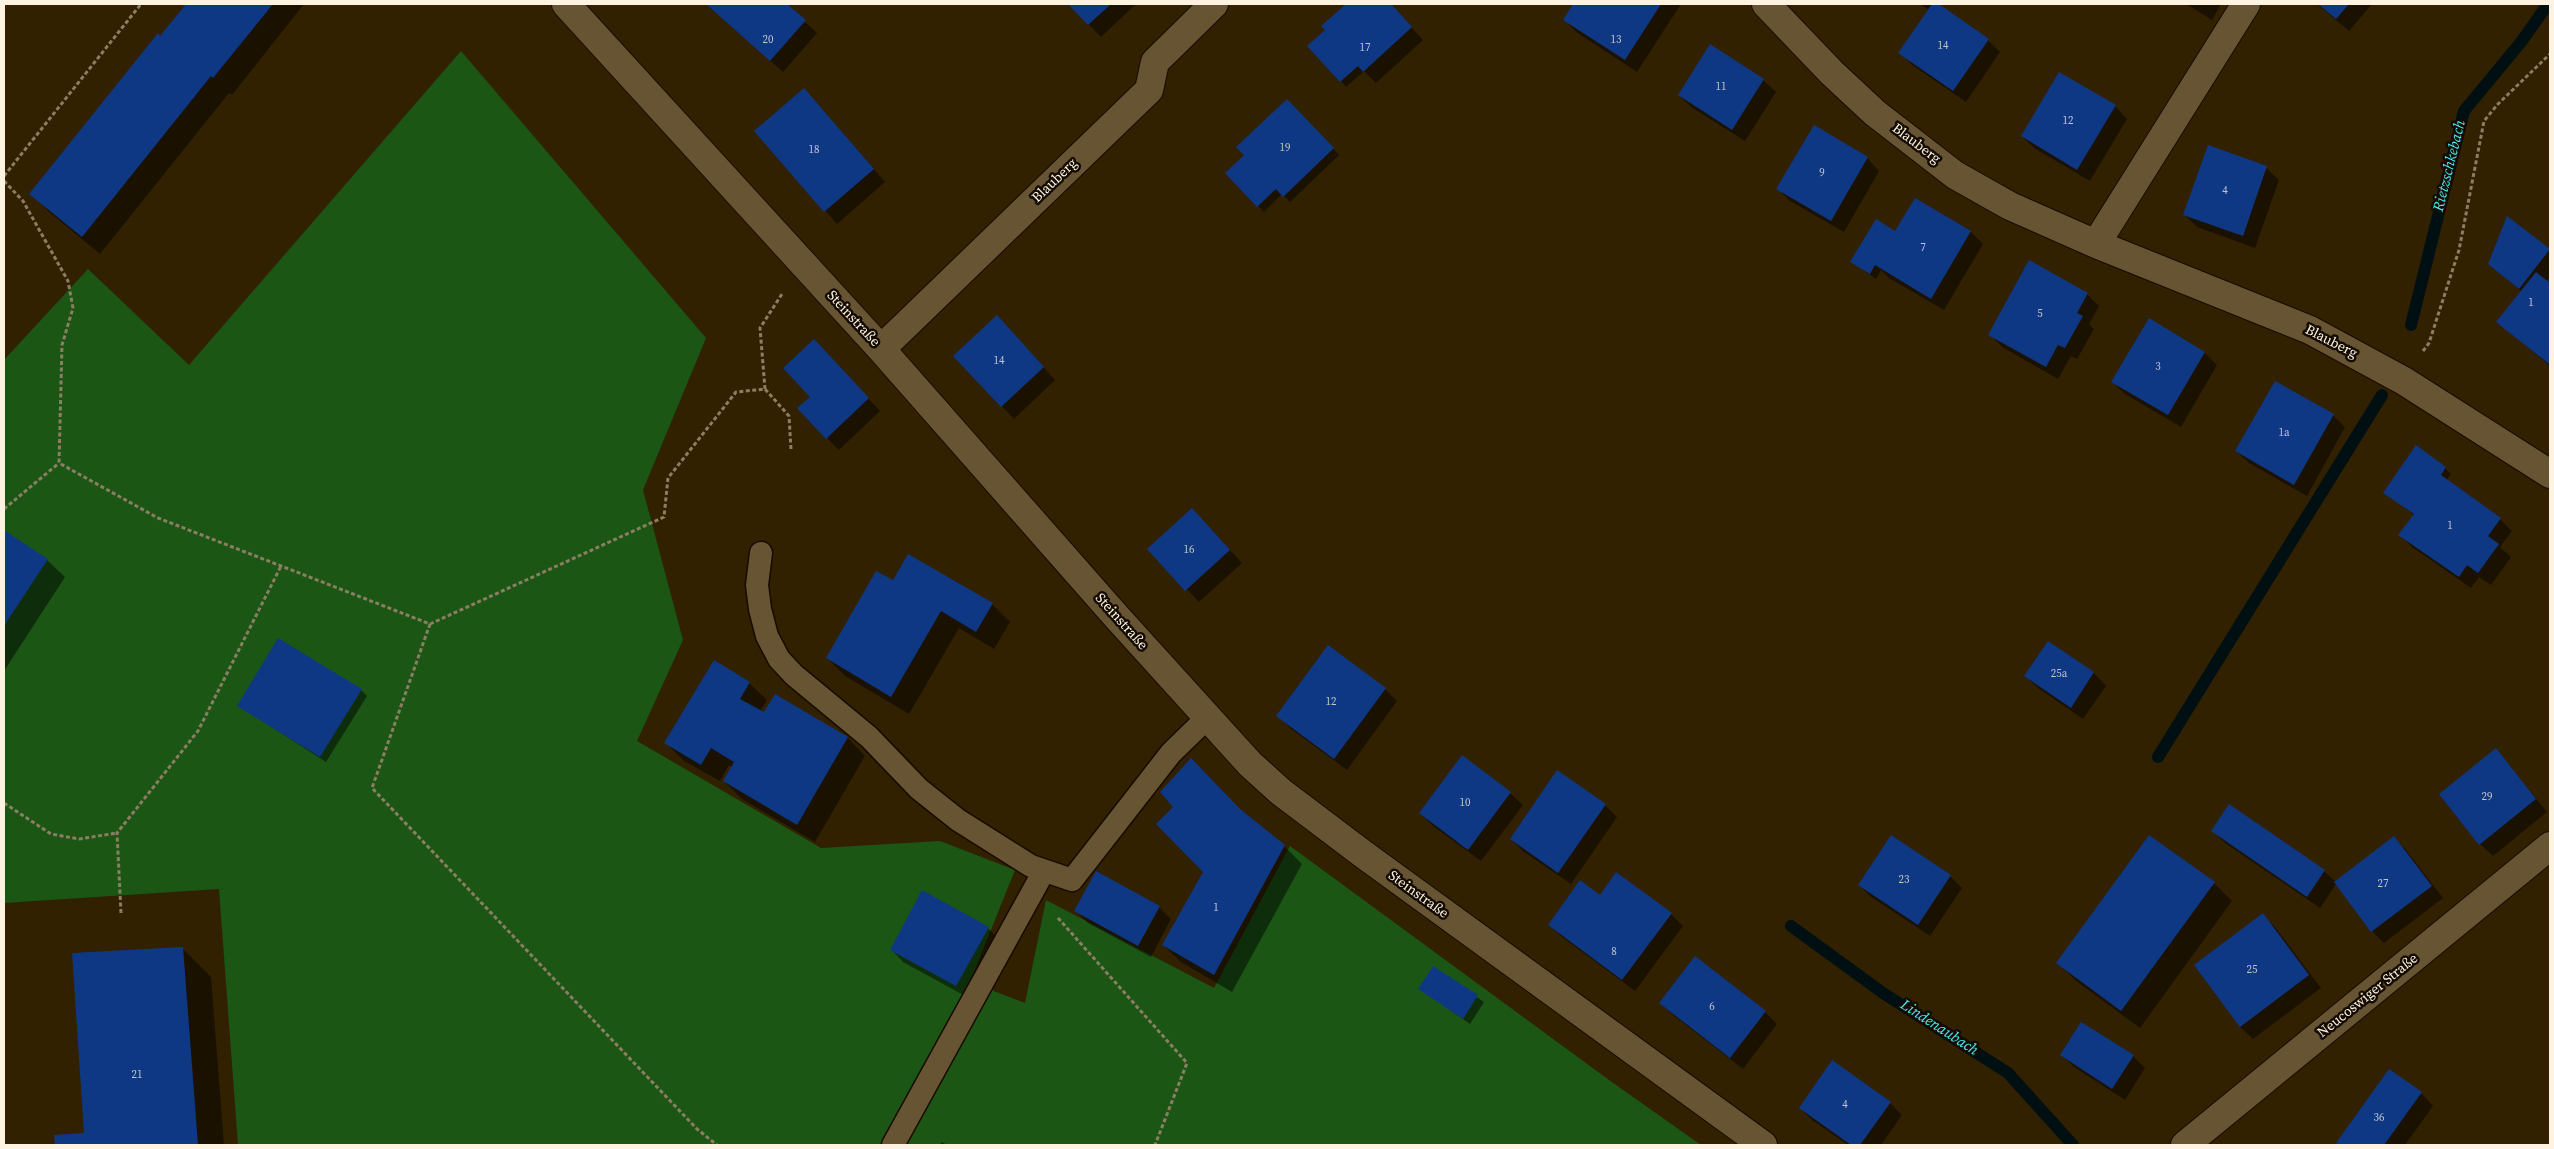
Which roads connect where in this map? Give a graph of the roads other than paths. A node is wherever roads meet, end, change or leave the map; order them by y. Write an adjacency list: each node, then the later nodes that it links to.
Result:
1 (566, 4): 6 (street, Steinstraße)
2 (1214, 4): 6 (street, Blauberg)
3 (1766, 4): 5 (street, Blauberg)
4 (2246, 4): 5 (street)
5 (2096, 244): 7 (street, Blauberg)
6 (881, 349): 9 (street, Steinstraße)
7 (2549, 470)
8 (761, 553): 11 (lane)
9 (1209, 716): 11 (lane); 13 (street, Steinstraße)
10 (2550, 846): 14 (street, Neucoswiger Straße)
11 (1044, 871): 12 (lane)
12 (893, 1145)
13 (1763, 1145)
14 (2185, 1145)

